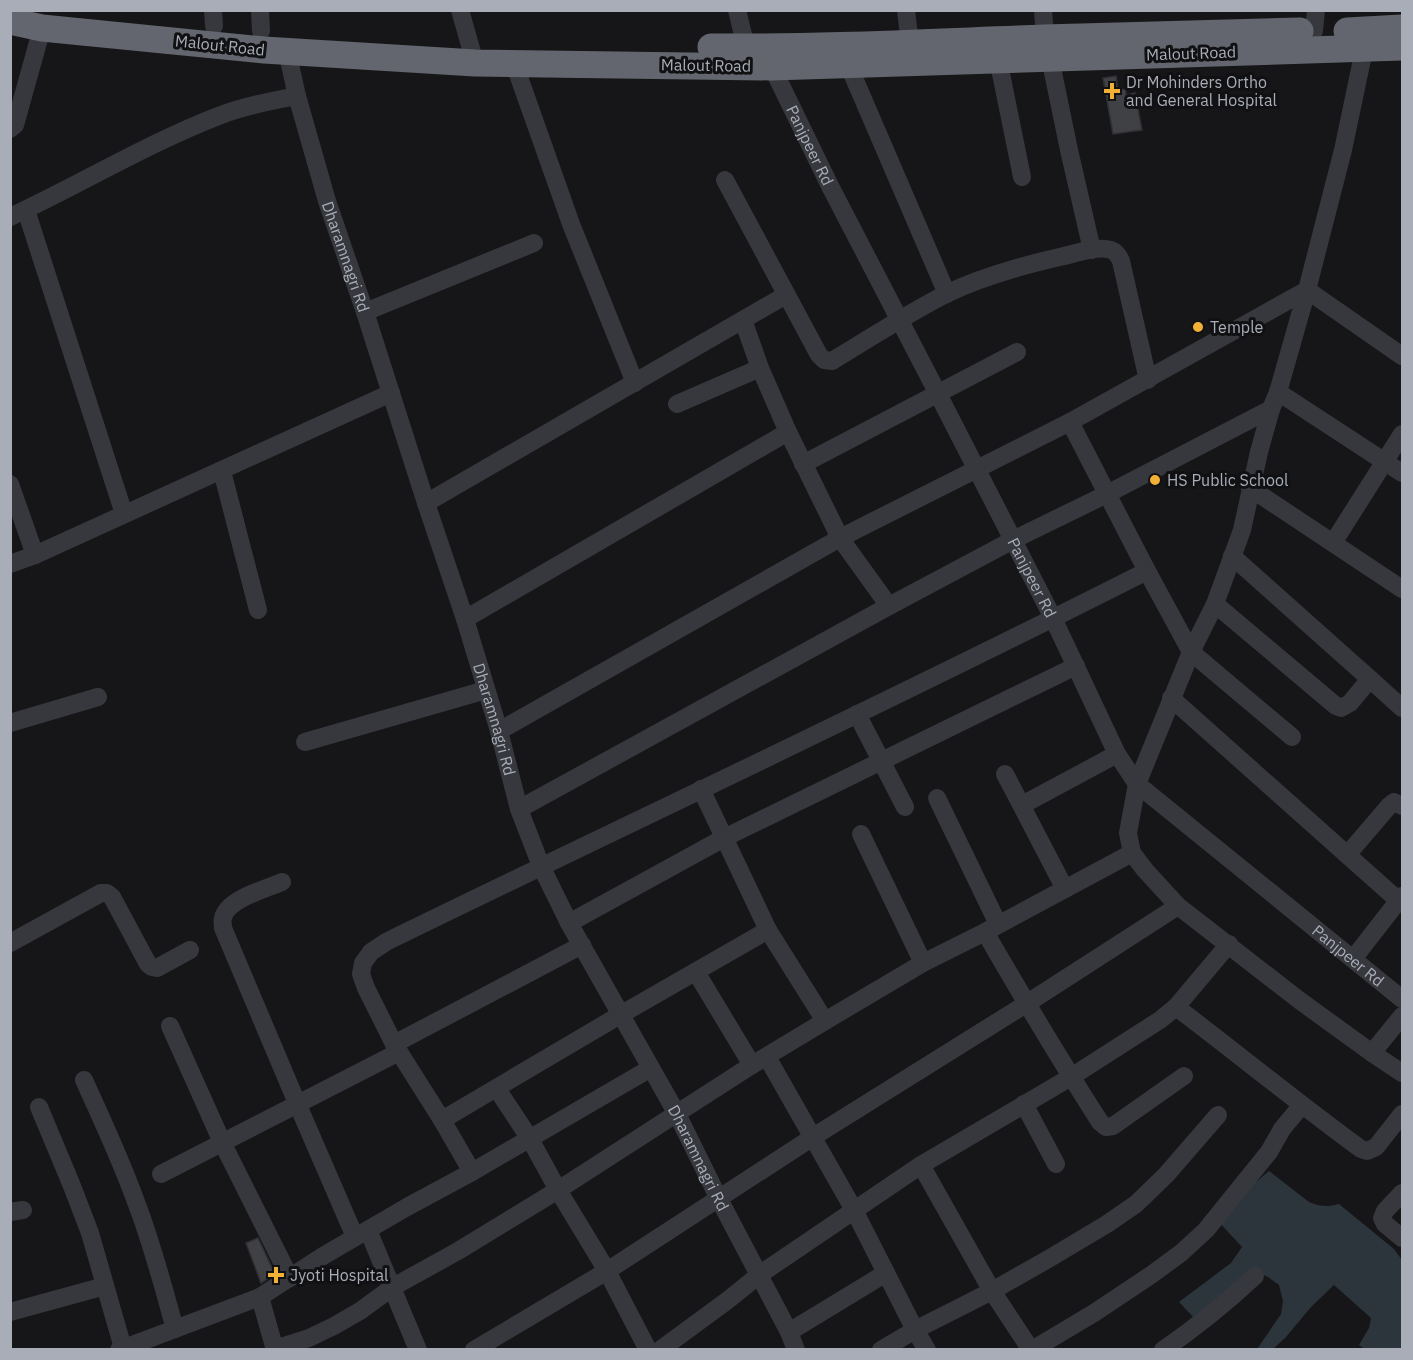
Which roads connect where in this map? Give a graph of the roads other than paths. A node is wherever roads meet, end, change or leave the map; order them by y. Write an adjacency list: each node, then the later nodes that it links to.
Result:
1 (460, 10): 17 (street)
2 (737, 10): 12 (street)
3 (906, 10): 11 (street)
4 (1043, 10): 14 (street)
5 (213, 18): 6 (highway, Malout Road); 8 (highway, Malout Road)
6 (50, 19): 7 (highway, Malout Road); 16 (highway, Malout Road); 23 (street)
7 (10, 21)
8 (260, 21): 17 (highway, Malout Road)
9 (1315, 21): 10 (highway, Malout Road); 14 (highway, Malout Road)
10 (1402, 28)
11 (910, 44): 12 (highway, Malout Road); 14 (highway, Malout Road)
12 (746, 47): 17 (highway, Malout Road)
13 (1402, 47): 15 (highway, Malout Road)
14 (1048, 48): 15 (highway, Malout Road); 18 (highway, Malout Road); 28 (street)
15 (1364, 50): 29 (street)
16 (287, 51): 17 (highway, Malout Road); 22 (street, Dharamnagri Rd)
17 (473, 54): 19 (highway, Malout Road)
18 (998, 59): 20 (highway, Malout Road); 24 (street)
19 (514, 63): 21 (highway, Malout Road); 39 (street)
20 (848, 64): 21 (highway, Malout Road); 30 (street)
21 (772, 67): 34 (street, Panjpeer Rd)
22 (297, 96): 26 (street); 32 (street, Dharamnagri Rd)
23 (10, 129)
24 (1022, 177)
25 (725, 180): 31 (street)
26 (18, 213): 56 (street)
27 (534, 243): 32 (street)
28 (1092, 250): 30 (street); 38 (street)
29 (1307, 290): 36 (street); 38 (street); 42 (street)
30 (947, 294): 34 (street)
31 (786, 295): 33 (street); 34 (street)
32 (365, 312): 40 (street, Dharamnagri Rd)
33 (743, 320): 37 (street); 39 (street)
34 (900, 321): 41 (street, Panjpeer Rd)
35 (1017, 352): 41 (street)
36 (1402, 356)
37 (760, 368): 43 (street); 45 (street)
38 (1148, 380): 44 (street)
39 (635, 383): 55 (street)
40 (391, 393): 50 (street); 55 (street, Dharamnagri Rd)
41 (938, 394): 48 (street); 49 (street, Panjpeer Rd)
42 (1275, 401): 47 (street); 53 (street); 54 (street)
43 (677, 404)
44 (1070, 422): 49 (street); 54 (street)
45 (788, 432): 48 (street); 69 (street)
46 (1402, 434): 47 (street)
47 (1385, 461): 51 (street); 59 (street)
48 (803, 464): 57 (street)
49 (977, 470): 57 (street); 58 (street, Panjpeer Rd)
50 (222, 471): 56 (street); 67 (street)
51 (1402, 473)
52 (10, 484): 60 (street)
53 (1250, 488): 59 (street); 61 (street)
54 (1107, 494): 58 (street); 63 (street)
55 (426, 503): 69 (street, Dharamnagri Rd)
56 (124, 514): 60 (street)
57 (840, 538): 66 (street); 79 (street)
58 (1012, 540): 66 (street); 68 (street, Panjpeer Rd)
59 (1333, 543): 64 (street)
60 (34, 555): 62 (street)
61 (1232, 556): 65 (street); 72 (street)
62 (10, 564)
63 (1147, 571): 68 (street); 70 (street)
64 (1402, 589)
65 (1215, 604): 70 (street); 72 (street)
66 (889, 606): 91 (street)
67 (258, 610)
68 (1053, 618): 71 (street, Panjpeer Rd); 77 (street)
69 (465, 619): 73 (street, Dharamnagri Rd)
70 (1191, 652): 75 (street); 80 (street)
71 (1076, 666): 82 (street, Panjpeer Rd); 83 (street)
72 (1370, 679): 76 (street)
73 (486, 690): 79 (street, Dharamnagri Rd); 81 (street)
74 (98, 697): 78 (street)
75 (1171, 698): 85 (street); 95 (street)
76 (1402, 708)
77 (857, 714): 83 (street); 86 (street)
78 (10, 723)
79 (499, 731): 91 (street, Dharamnagri Rd)
80 (1292, 737)
81 (305, 742)
82 (1117, 754): 85 (street, Panjpeer Rd); 88 (street)
83 (881, 761): 90 (street); 93 (street)
84 (1005, 774): 88 (street)
85 (1137, 784): 94 (street); 108 (street, Panjpeer Rd)
86 (701, 789): 93 (street); 96 (street)
87 (937, 798): 102 (street)
88 (1022, 805): 98 (street)
89 (1402, 806): 95 (street)
90 (905, 807)
91 (519, 809): 96 (street, Dharamnagri Rd)
92 (861, 834): 109 (street)
93 (724, 838): 101 (street); 103 (street)
94 (1132, 853): 98 (street); 100 (street)
95 (1347, 855): 99 (street)
96 (541, 866): 101 (street, Dharamnagri Rd); 118 (street)
97 (282, 882): 127 (street)
98 (1065, 889): 102 (street)
99 (1401, 899): 108 (street)
100 (1178, 906): 106 (street); 112 (street)
101 (569, 923): 105 (street, Dharamnagri Rd)
102 (992, 928): 109 (street); 112 (street)
103 (768, 930): 110 (street); 116 (street)
104 (10, 943): 107 (street)
105 (582, 945): 114 (street, Dharamnagri Rd); 118 (street)
106 (1229, 945): 113 (street); 119 (street)
107 (190, 950)
108 (1353, 959): 111 (street, Panjpeer Rd)
109 (923, 963): 116 (street)
110 (696, 972): 114 (street); 120 (street)
111 (1402, 999)
112 (1026, 1004): 124 (street); 135 (street)
113 (1176, 1007): 124 (street); 129 (street)
114 (620, 1015): 121 (street, Dharamnagri Rd); 126 (street)
115 (1402, 1016): 119 (street)
116 (825, 1021): 120 (street)
117 (170, 1026): 137 (street)
118 (396, 1048): 127 (street); 134 (street)
119 (1372, 1053): 122 (street)
120 (760, 1061): 131 (street); 135 (street)
121 (651, 1068): 131 (street, Dharamnagri Rd); 136 (street)
122 (1402, 1073)
123 (1184, 1076): 124 (street)
124 (1071, 1077): 128 (street)
125 (84, 1080): 158 (street)
126 (497, 1089): 134 (street); 136 (street)
127 (297, 1103): 137 (street); 146 (street)
128 (1024, 1104): 138 (street); 139 (street)
129 (1302, 1105): 132 (street); 168 (street)
130 (39, 1107): 153 (street)
131 (677, 1114): 142 (street); 144 (street, Dharamnagri Rd)
132 (1402, 1114)
133 (1218, 1115): 155 (street)
134 (442, 1120): 140 (street)
135 (813, 1137): 144 (street); 145 (street)
136 (530, 1139): 140 (street); 142 (street)
137 (222, 1142): 141 (street); 152 (street)
138 (1056, 1164)
139 (921, 1165): 145 (street); 155 (street)
140 (472, 1172): 146 (street)
141 (161, 1174)
142 (558, 1190): 148 (street); 154 (street)
143 (1402, 1193): 147 (street)
144 (719, 1199): 148 (street); 150 (street, Dharamnagri Rd)
145 (854, 1210): 149 (street); 150 (street)
146 (362, 1234): 152 (street); 154 (street)
147 (1402, 1238)
148 (607, 1271): 161 (street); 164 (street)
149 (886, 1273): 159 (street); 160 (street)
150 (759, 1275): 160 (street, Dharamnagri Rd); 161 (street)
151 (1255, 1276): 169 (street)
152 (290, 1278): 156 (street)
153 (105, 1286): 157 (street); 162 (street)
154 (393, 1287): 163 (street); 165 (street)
155 (992, 1291): 159 (street); 168 (street)
156 (260, 1297): 158 (street); 163 (street)
157 (10, 1312)
158 (175, 1329): 162 (street)
159 (915, 1330): 166 (street); 167 (street)
160 (794, 1345)
161 (647, 1348)
162 (121, 1349)
163 (274, 1349)
164 (476, 1349)
165 (418, 1350)
166 (881, 1350)
167 (927, 1350)
168 (1031, 1350)
169 (1163, 1350)

